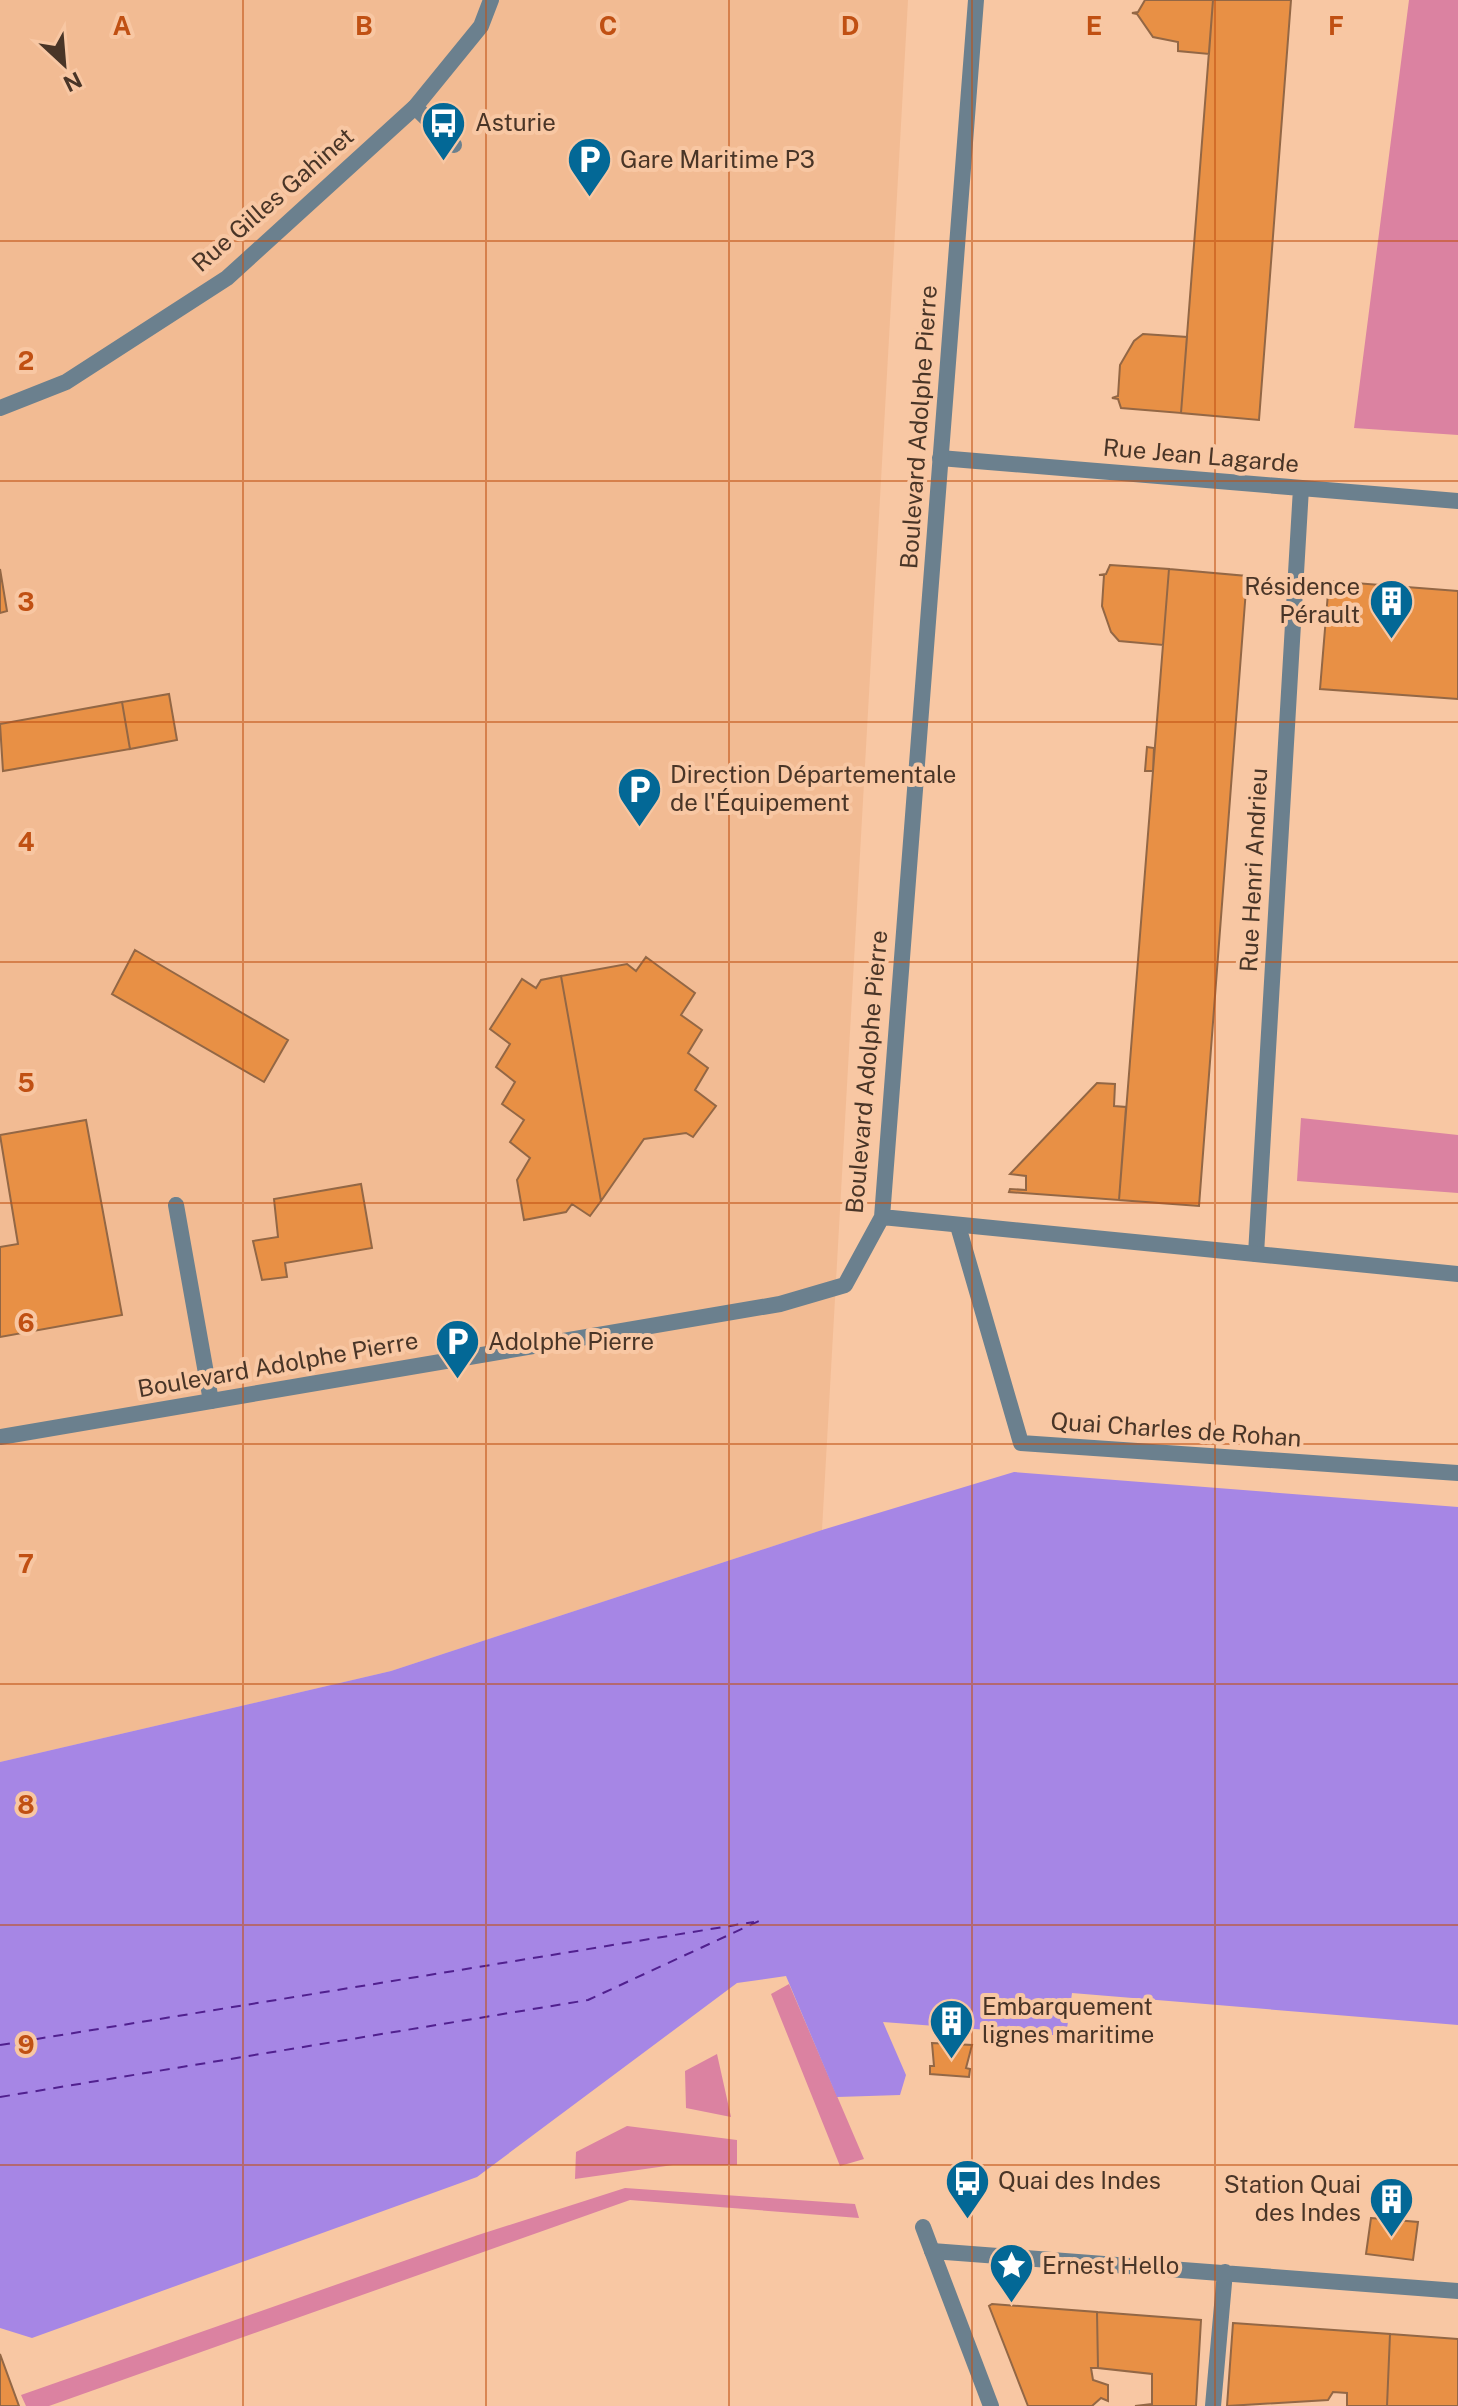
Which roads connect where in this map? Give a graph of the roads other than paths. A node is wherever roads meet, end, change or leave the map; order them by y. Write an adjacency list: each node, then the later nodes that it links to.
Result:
1 (491, 0): 3 (street, Rue Gilles Gahinet)
2 (976, 0): 6 (street, Boulevard Adolphe Pierre)
3 (415, 107): 4 (street); 5 (street, Rue Gilles Gahinet)
4 (454, 145)
5 (0, 408)
6 (940, 458): 7 (street, Rue Jean Lagarde); 10 (street, Boulevard Adolphe Pierre)
7 (1301, 488): 8 (street, Rue Jean Lagarde); 12 (street, Rue Henri Andrieu)
8 (1458, 501)
9 (176, 1205): 14 (street)
10 (882, 1217): 11 (street); 14 (street, Boulevard Adolphe Pierre)
11 (958, 1226): 12 (street); 16 (street, Quai Charles de Rohan)
12 (1256, 1254): 13 (street)
13 (1458, 1274)
14 (211, 1401): 15 (street, Boulevard Adolphe Pierre)
15 (0, 1437)
16 (1458, 1473)
17 (923, 2227): 18 (street)
18 (932, 2251): 19 (street); 21 (street)
19 (1225, 2272): 20 (street); 22 (street)
20 (1458, 2291)
21 (991, 2406)
22 (1213, 2406)

